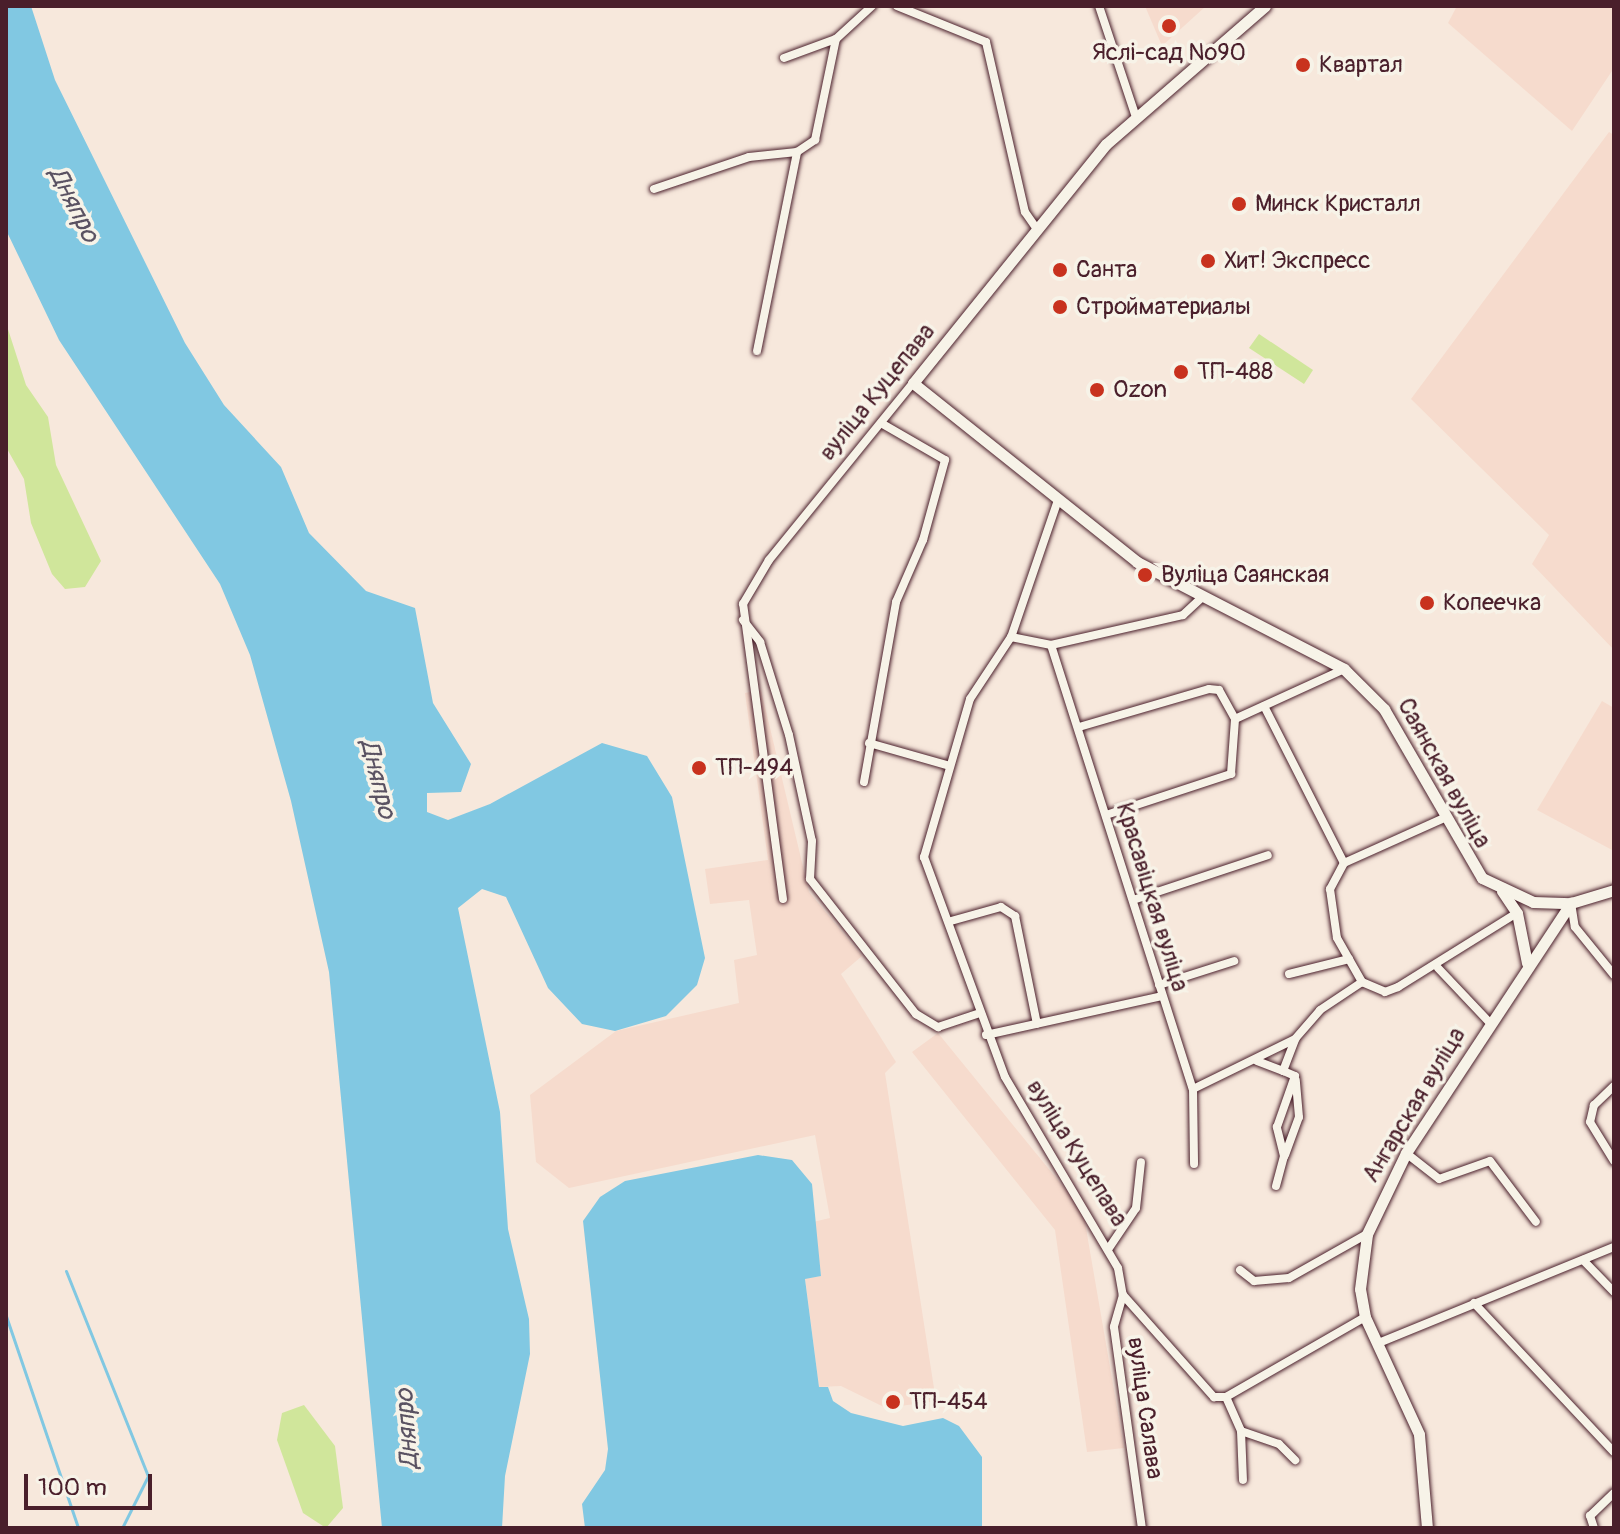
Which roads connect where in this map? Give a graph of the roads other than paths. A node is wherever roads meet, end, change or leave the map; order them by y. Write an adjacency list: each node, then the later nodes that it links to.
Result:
1 (872, 6): 5 (street)
2 (897, 6): 10 (street)
3 (1099, 6): 7 (street)
4 (1265, 6): 7 (main road, вуліца Куцепава)
5 (836, 39): 6 (street); 8 (street)
6 (784, 58)
7 (1135, 114): 10 (main road, вуліца Куцепава)
8 (797, 152): 9 (street); 11 (street)
9 (654, 189)
10 (1037, 229): 12 (main road, вуліца Куцепава)
11 (757, 351)
12 (913, 383): 13 (street, вуліца Куцепава); 14 (main road, Саянская вуліца)
13 (881, 423): 16 (street, вуліца Куцепава); 23 (street)
14 (1058, 500): 15 (main road, Саянская вуліца); 17 (street, вуліца Куцепава)
15 (1201, 598): 18 (street); 19 (main road, Саянская вуліца)
16 (742, 620): 32 (street, вуліца Куцепава); 46 (street)
17 (1011, 637): 18 (street); 24 (street, вуліца Куцепава)
18 (1051, 645): 22 (street, Красавіцкая вуліца)
19 (1344, 669): 20 (street); 27 (main road, Саянская вуліца)
20 (1264, 706): 21 (street); 29 (street)
21 (1235, 719): 22 (street); 26 (street)
22 (1079, 727): 26 (street, Красавіцкая вуліца)
23 (869, 743): 24 (street); 25 (street)
24 (947, 765): 36 (street, вуліца Куцепава)
25 (864, 782)
26 (1106, 815): 33 (street, Красавіцкая вуліца)
27 (1442, 819): 29 (street); 31 (main road, Саянская вуліца)
28 (1268, 855): 33 (street)
29 (1344, 863): 37 (street)
30 (1614, 890): 34 (main road)
31 (1502, 891): 34 (main road, Саянская вуліца); 35 (main road)
32 (783, 899)
33 (1133, 900): 44 (street, Красавіцкая вуліца)
34 (1571, 903): 39 (main road, Ангарская вуліца); 42 (street)
35 (1517, 913): 39 (main road); 40 (street)
36 (951, 921): 46 (street, вуліца Куцепава); 48 (street)
37 (1349, 959): 41 (street); 43 (street)
38 (1234, 961): 44 (street)
39 (1527, 965): 47 (main road, Ангарская вуліца)
40 (1438, 968): 43 (street); 47 (street)
41 (1289, 974)
42 (1614, 975)
43 (1362, 982): 50 (street)
44 (1159, 985): 45 (street, Красавіцкая вуліца)
45 (1162, 996): 48 (street); 55 (street, Красавіцкая вуліца)
46 (977, 1014): 49 (street, вуліца Куцепава)
47 (1490, 1023): 56 (main road, Ангарская вуліца)
48 (1037, 1024): 49 (street)
49 (986, 1035): 65 (street, вуліца Куцепава)
50 (1295, 1039): 51 (street); 52 (street)
51 (1257, 1061): 52 (street); 55 (street)
52 (1283, 1071): 53 (street)
53 (1295, 1076): 57 (street); 57 (street)
54 (1614, 1086): 58 (street)
55 (1193, 1089): 60 (street, Красавіцкая вуліца)
56 (1406, 1153): 62 (street); 63 (main road, Ангарская вуліца)
57 (1284, 1156): 61 (street)
58 (1614, 1161)
59 (1141, 1162): 65 (street)
60 (1194, 1164)
61 (1276, 1186)
62 (1536, 1222)
63 (1367, 1234): 67 (street); 71 (main road, Ангарская вуліца)
64 (1614, 1247): 66 (street)
65 (1109, 1248): 69 (street, вуліца Куцепава)
66 (1583, 1260): 68 (street); 70 (street)
67 (1240, 1270)
68 (1614, 1292)
69 (1123, 1295): 73 (street); 79 (street, вуліца Салава)
70 (1474, 1303): 72 (street); 75 (street)
71 (1365, 1317): 72 (main road, Ангарская вуліца); 73 (street)
72 (1381, 1342): 80 (main road, Ангарская вуліца)
73 (1226, 1397): 74 (street)
74 (1241, 1431): 76 (street); 77 (street)
75 (1614, 1452)
76 (1295, 1460)
77 (1243, 1480)
78 (1614, 1493): 81 (street)
79 (1142, 1528)
80 (1427, 1528)
81 (1594, 1528)

